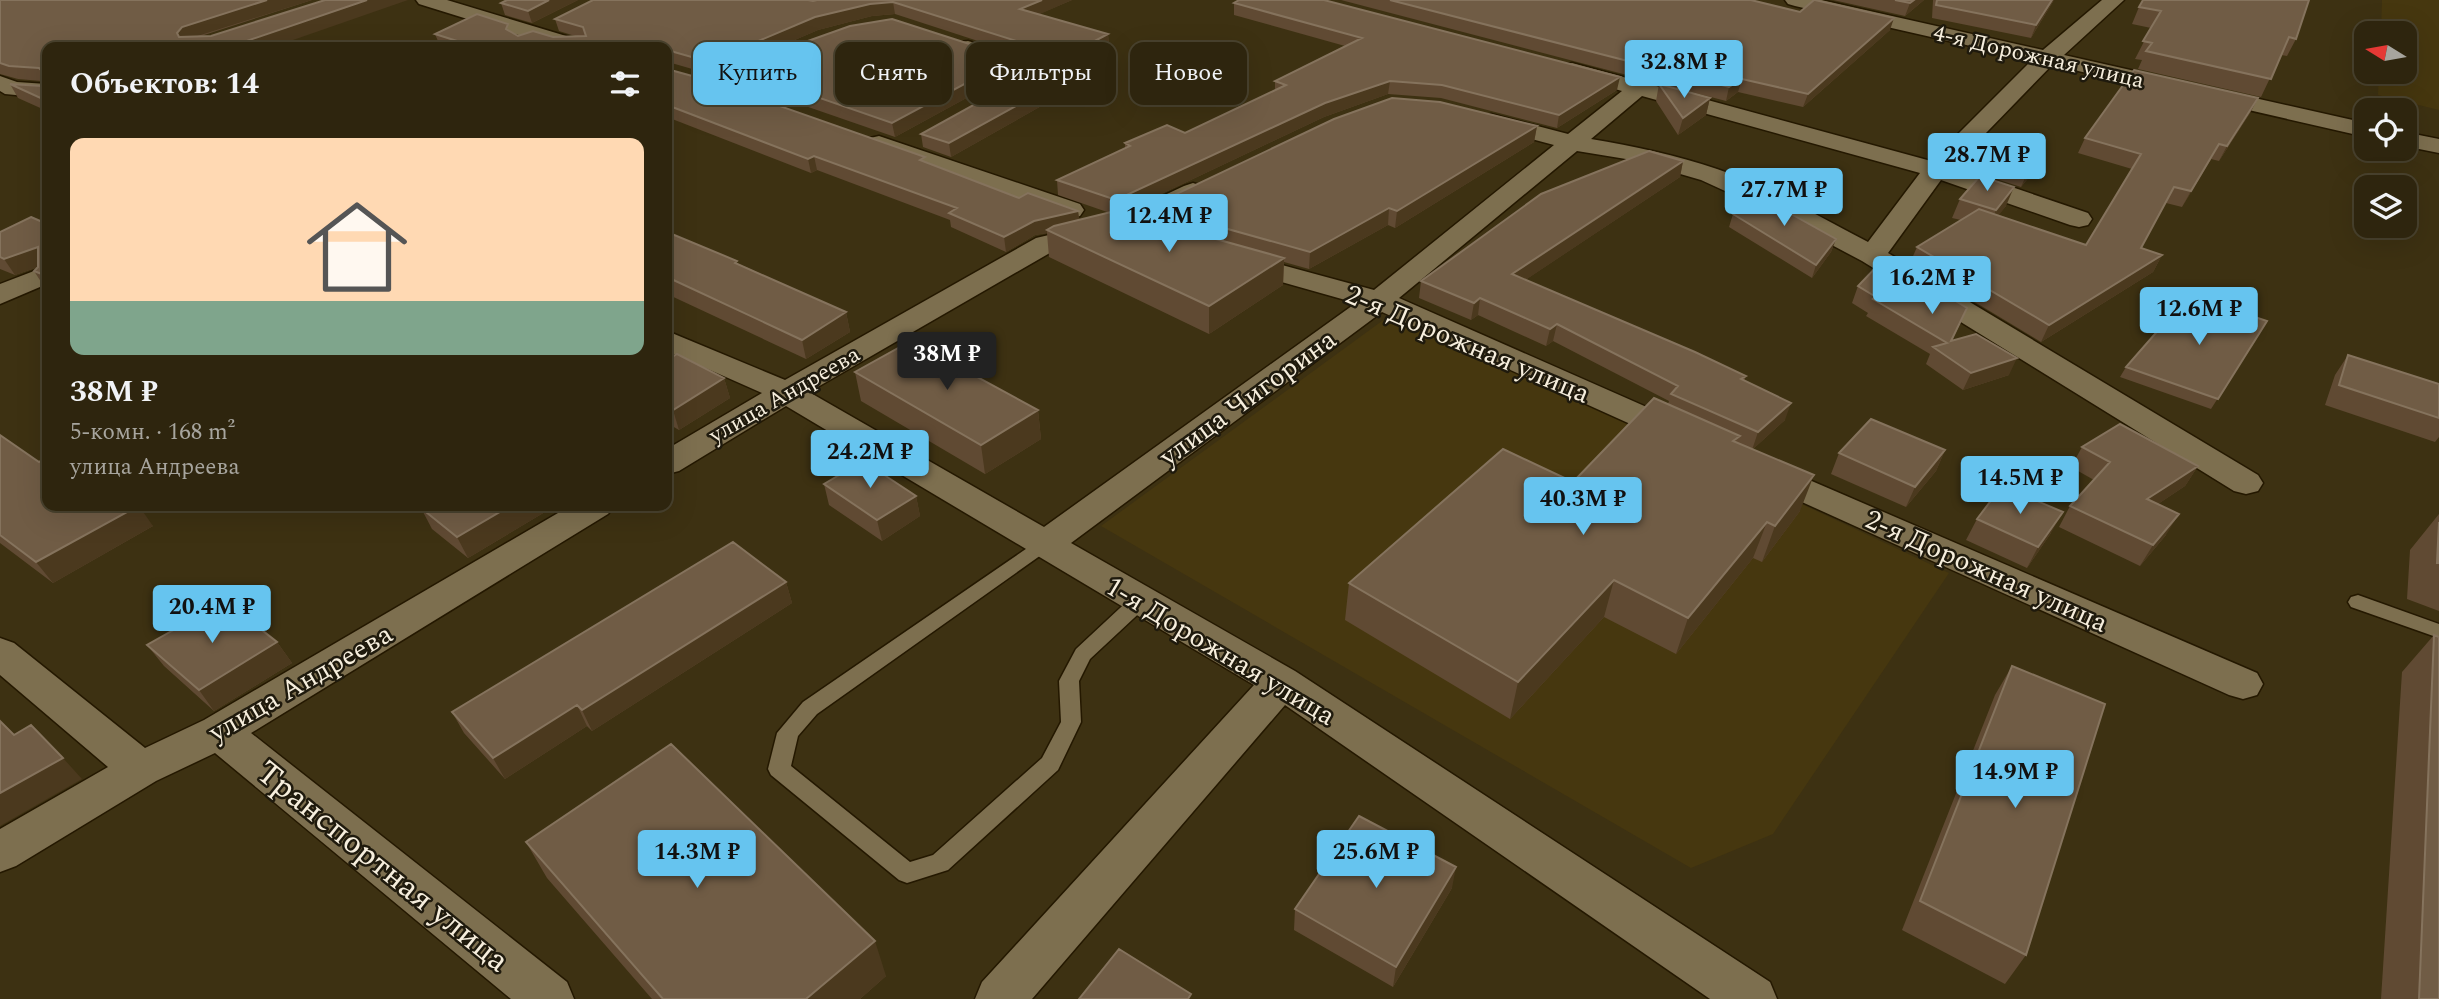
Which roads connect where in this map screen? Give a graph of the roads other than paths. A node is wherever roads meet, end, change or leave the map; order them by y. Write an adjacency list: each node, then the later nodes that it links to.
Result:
1 (426, 0): 5 (street)
2 (1795, 0): 10 (street, 4-я Дорожная улица)
3 (2114, 0): 10 (street)
4 (555, 22): 5 (street)
5 (533, 35): 7 (street); 8 (street)
6 (945, 39): 9 (street)
7 (520, 42)
8 (559, 42)
9 (966, 46)
10 (2046, 59): 16 (street, 4-я Дорожная улица); 21 (street)
11 (1547, 63): 13 (street)
12 (6, 86): 14 (street)
13 (1640, 87): 19 (street, улица Чигорина); 21 (street)
14 (42, 91)
15 (1467, 115): 19 (street)
16 (2354, 127)
17 (858, 135): 24 (street)
18 (2417, 142): 20 (street)
19 (1574, 143): 27 (street); 30 (street, улица Чигорина)
20 (2439, 146)
21 (1936, 170): 23 (street); 27 (street)
22 (1215, 180): 24 (street, улица Андреева)
23 (2079, 219)
24 (1118, 227): 25 (street); 32 (street, улица Андреева)
25 (1157, 238)
26 (1209, 253): 30 (street, 2-я Дорожная улица)
27 (1872, 255): 34 (street)
28 (42, 276): 29 (street)
29 (0, 295)
30 (1379, 300): 36 (street, улица Чигорина); 42 (street, 2-я Дорожная улица)
31 (672, 342): 32 (street, 1-я Дорожная улица)
32 (786, 392): 33 (street, улица Андреева); 36 (street, 1-я Дорожная улица)
33 (672, 460)
34 (2246, 483)
35 (588, 511): 43 (street, улица Андреева)
36 (1045, 544): 37 (street, 1-я Дорожная улица); 37 (lane)
37 (1141, 600): 41 (street, 1-я Дорожная улица)
38 (2358, 602): 39 (lane)
39 (2439, 631)
40 (0, 653): 44 (street)
41 (1280, 682): 47 (street); 48 (street, 1-я Дорожная улица)
42 (2243, 684)
43 (219, 732): 44 (street, улица Андреева); 46 (street, Транспортная улица)
44 (141, 769): 45 (street, улица Андреева)
45 (0, 852)
46 (549, 999)
47 (1000, 999)
48 (1752, 999)

